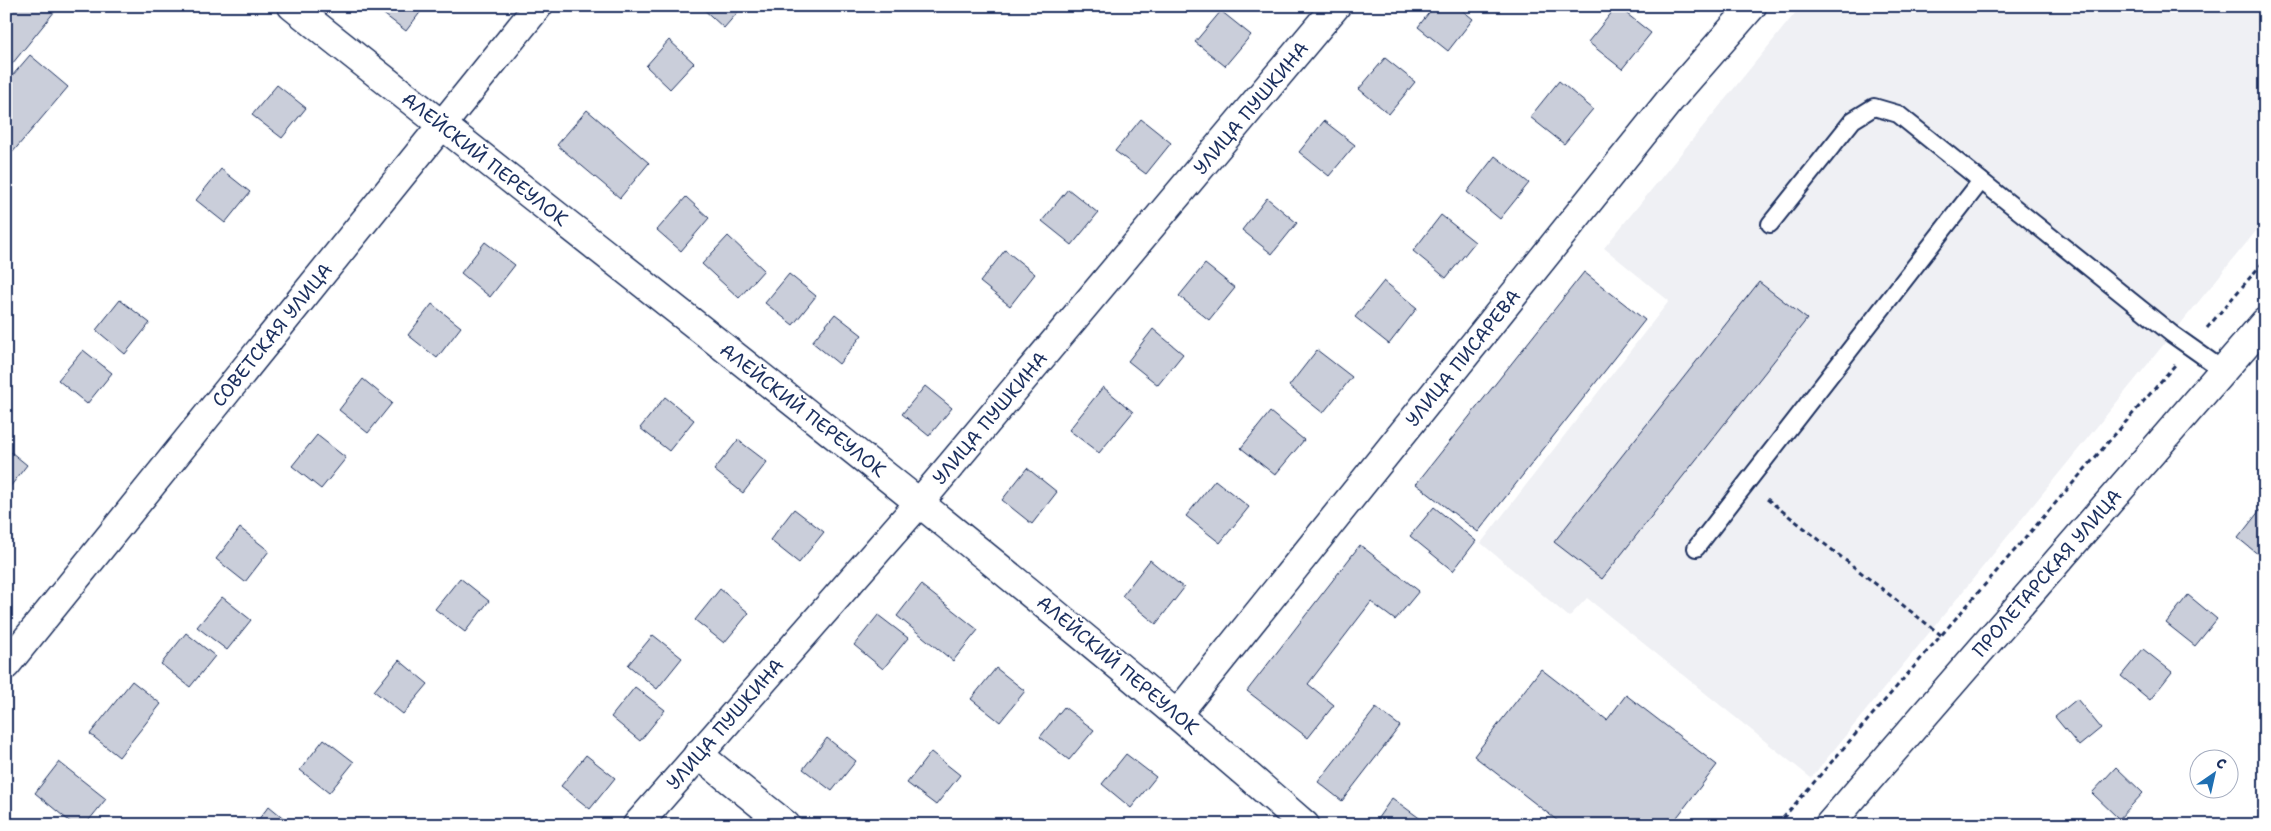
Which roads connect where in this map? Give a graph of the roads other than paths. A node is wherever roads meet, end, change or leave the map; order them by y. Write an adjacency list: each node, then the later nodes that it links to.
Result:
1 (292, 6): 5 (street, АЛЕЙСКИЙ ПЕРЕУЛОК)
2 (538, 6): 5 (street, СОВЕТСКАЯ УЛИЦА)
3 (1336, 6): 10 (street, УЛИЦА ПУШКИНА)
4 (1752, 6): 13 (street, УЛИЦА ПИСАРЕВА)
5 (441, 125): 10 (street, АЛЕЙСКИЙ ПЕРЕУЛОК); 12 (street, СОВЕТСКАЯ УЛИЦА)
6 (1981, 181): 7 (lane); 9 (lane); 11 (lane)
7 (1770, 224)
8 (2265, 322): 9 (street, ПРОЛЕТАРСКАЯ УЛИЦА)
9 (2223, 370): 18 (street, ПРОЛЕТАРСКАЯ УЛИЦА)
10 (920, 502): 13 (street, АЛЕЙСКИЙ ПЕРЕУЛОК); 14 (street, УЛИЦА ПУШКИНА)
11 (1696, 548)
12 (6, 665)
13 (1178, 713): 17 (street, АЛЕЙСКИЙ ПЕРЕУЛОК)
14 (698, 754): 15 (street, УЛИЦА ПУШКИНА); 16 (street)
15 (637, 825)
16 (786, 825)
17 (1305, 825)
18 (1829, 825)

